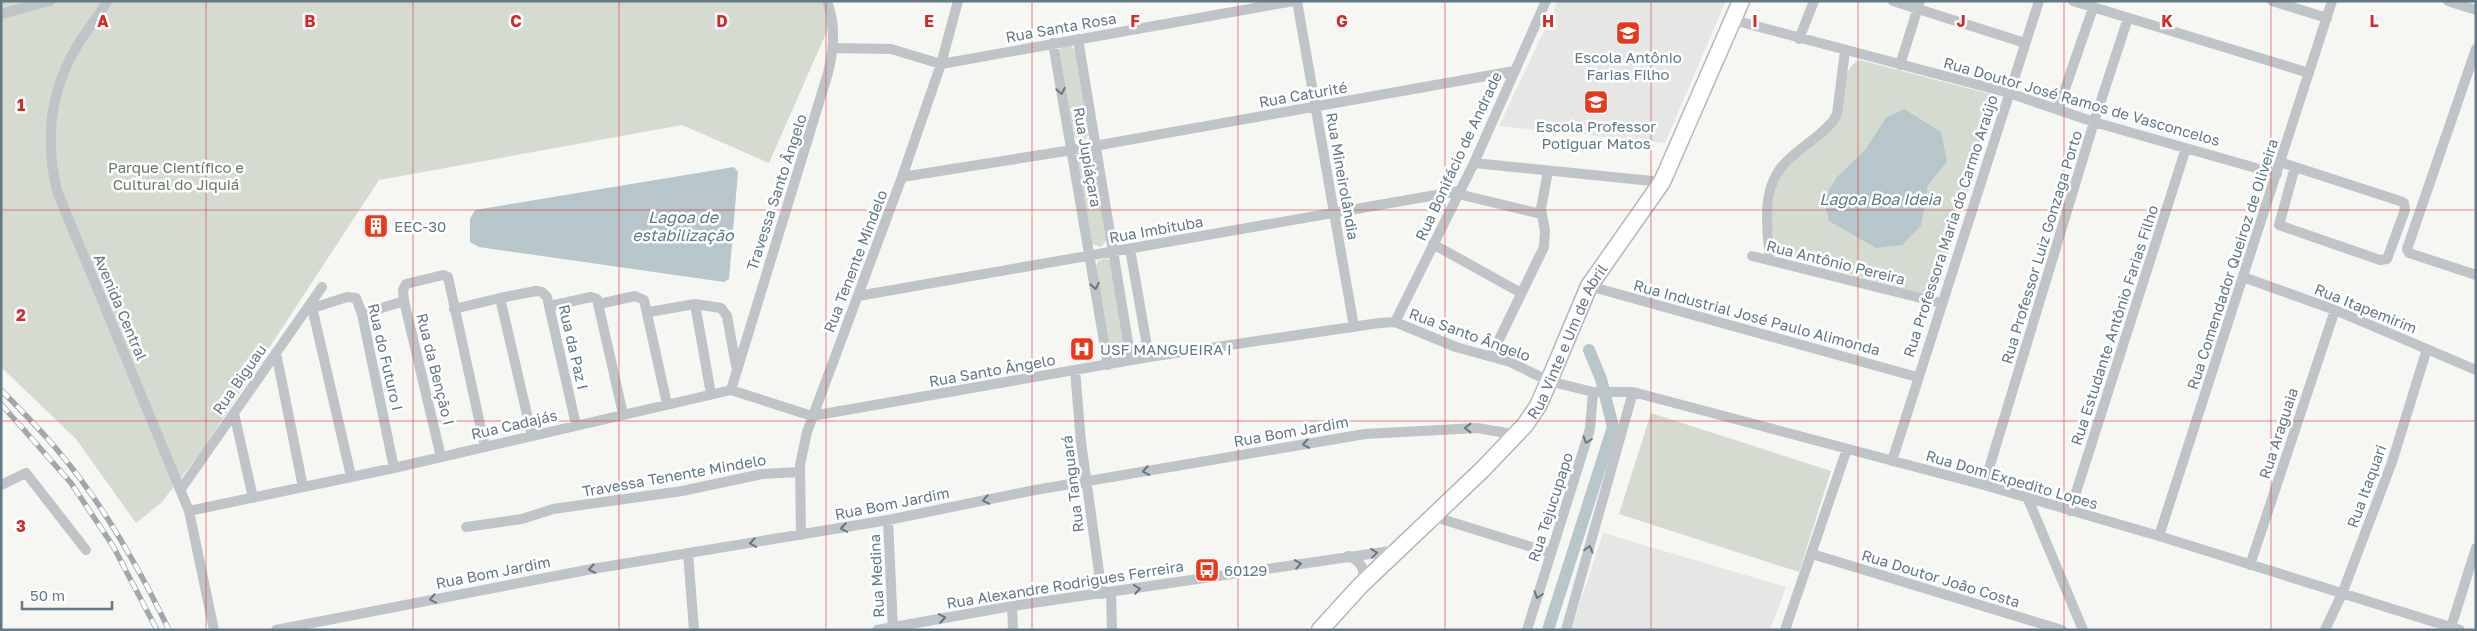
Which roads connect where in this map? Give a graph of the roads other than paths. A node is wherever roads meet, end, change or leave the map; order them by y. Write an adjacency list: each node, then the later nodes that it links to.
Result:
1 (50, 1): 18 (street)
2 (107, 1): 108 (street, Avenida Central)
3 (827, 1): 26 (street, Travessa Santo Ângelo)
4 (958, 1): 29 (street, Rua Tenente Mindelo)
5 (1295, 1): 22 (street, Rua Santa Rosa); 34 (street, Rua Mineirolândia)
6 (1546, 1): 31 (street, Rua Bonifácio de Andrade)
7 (1740, 1): 21 (main road, Rua Vinte e Um de Abril)
8 (1814, 1): 23 (street)
9 (1893, 1): 15 (street)
10 (2039, 1): 25 (street, Rua Professora Maria do Carmo Araújo)
11 (2073, 1): 16 (street)
12 (2272, 1): 20 (street)
13 (2332, 1): 20 (street, Rua Comendador Queiroz de Oliveira)
14 (2456, 2): 17 (street)
15 (1918, 5): 25 (street); 30 (street)
16 (2093, 8): 19 (street); 35 (street)
17 (2476, 10)
18 (1, 14)
19 (2128, 18): 32 (street); 36 (street, Rua Professor Luiz Gonzaga Porto)
20 (2327, 18): 32 (street, Rua Comendador Queiroz de Oliveira)
21 (1733, 20): 23 (street, Rua Doutor José Ramos de Vasconcelos); 46 (main road, Rua Vinte e Um de Abril)
22 (1078, 39): 24 (street, Rua Santa Rosa); 37 (street, Rua Jupiáçara)
23 (1799, 39): 28 (street, Rua Doutor José Ramos de Vasconcelos)
24 (1052, 43): 29 (street, Rua Santa Rosa); 39 (street, Rua Jupiáçara, one-way to 39)
25 (2025, 43): 33 (street, Rua Professora Maria do Carmo Araújo)
26 (834, 48): 29 (street, Rua Santa Rosa); 81 (street, Travessa Santo Ângelo)
27 (2476, 49): 56 (street)
28 (1845, 51): 30 (street, Rua Doutor José Ramos de Vasconcelos); 55 (street)
29 (941, 64): 45 (street, Rua Tenente Mindelo)
30 (1900, 65): 33 (street, Rua Doutor José Ramos de Vasconcelos)
31 (1514, 71): 34 (street, Rua Caturité); 41 (street, Rua Bonifácio de Andrade)
32 (2309, 73): 40 (street, Rua Comendador Queiroz de Oliveira)
33 (2009, 93): 35 (street, Rua Doutor José Ramos de Vasconcelos); 65 (street, Rua Professora Maria do Carmo Araújo)
34 (1316, 107): 37 (street, Rua Caturité); 48 (street, Rua Mineirolândia)
35 (2058, 110): 36 (street, Rua Doutor José Ramos de Vasconcelos)
36 (2094, 122): 38 (street, Rua Doutor José Ramos de Vasconcelos); 106 (street, Rua Professor Luiz Gonzaga Porto)
37 (1096, 144): 39 (street, Rua Caturité); 52 (street, Rua Jupiáçara)
38 (2186, 148): 44 (street, Rua Doutor José Ramos de Vasconcelos); 112 (street, Rua Estudante Antônio Farias Filho)
39 (1072, 150): 45 (street); 53 (street, Rua Jupiáçara)
40 (2280, 162): 42 (street); 44 (street, Rua Comendador Queiroz de Oliveira)
41 (1474, 163): 43 (street); 47 (street, Rua Bonifácio de Andrade)
42 (2296, 167): 42 (street)
43 (1548, 171): 46 (street); 49 (street)
44 (2277, 174): 57 (street, Rua Comendador Queiroz de Oliveira)
45 (902, 177): 61 (street, Rua Tenente Mindelo)
46 (1662, 182): 58 (main road, Rua Vinte e Um de Abril)
47 (1459, 193): 48 (street, Rua Imbituba); 49 (street); 50 (street, Rua Bonifácio de Andrade)
48 (1334, 212): 51 (street, Rua Imbituba); 74 (street, Rua Mineirolândia)
49 (1541, 214): 60 (street)
50 (1433, 244): 60 (street); 73 (street, Rua Bonifácio de Andrade)
51 (1130, 248): 52 (street, Rua Imbituba); 78 (street)
52 (1113, 252): 53 (street, Rua Imbituba); 79 (street, Rua Jupiáçara)
53 (1089, 256): 61 (street, Rua Imbituba); 80 (street, Rua Jupiáçara, one-way to 80)
54 (1752, 256): 55 (street, Rua Antônio Pereira)
55 (1770, 260): 65 (street, Rua Antônio Pereira)
56 (2476, 275)
57 (2243, 277): 70 (street, Rua Itapemirim); 117 (street, Rua Comendador Queiroz de Oliveira)
58 (1589, 286): 84 (street, Rua Industrial José Paulo Alimonda); 85 (main road, Rua Vinte e Um de Abril)
59 (322, 287): 67 (street, Rua Biguau)
60 (1521, 293): 77 (street)
61 (858, 296): 93 (street, Rua Tenente Mindelo)
62 (500, 298): 68 (street, Rua da Paz I); 69 (street); 95 (street)
63 (597, 301): 68 (street); 71 (street); 92 (street)
64 (404, 302): 69 (street); 72 (street, Rua da Benção I); 99 (street, Rua da Benção I)
65 (1941, 303): 84 (street, Rua Professora Maria do Carmo Araújo)
66 (695, 304): 71 (street); 81 (street); 89 (street)
67 (312, 305): 72 (street, Rua do Futuro I); 76 (street, Rua Biguau); 103 (street)
68 (550, 306): 94 (street, Rua da Paz I)
69 (454, 309): 97 (street)
70 (2335, 310): 75 (street, Rua Itapemirim); 125 (street, Rua Araguaia)
71 (649, 312): 90 (street)
72 (362, 314): 101 (street, Rua do Futuro I)
73 (1394, 322): 74 (street, Rua Santo Ângelo); 77 (street, Rua Santo Ângelo)
74 (1354, 327): 78 (street, Rua Santo Ângelo)
75 (2428, 350): 83 (street, Rua Itapemirim); 128 (street, Rua Itaquari)
76 (276, 353): 91 (street, Rua Biguau); 107 (street)
77 (1491, 356): 85 (street, Rua Santo Ângelo)
78 (1149, 357): 79 (street, Rua Santo Ângelo)
79 (1131, 360): 80 (street, Rua Santo Ângelo)
80 (1108, 365): 82 (street, Rua Santo Ângelo)
81 (736, 369): 86 (street, Travessa Santo Ângelo)
82 (1075, 370): 93 (street, Rua Santo Ângelo); 104 (street, Rua Tanguará)
83 (2476, 370)
84 (1917, 377): 100 (street, Rua Professora Maria do Carmo Araújo)
85 (1549, 381): 87 (street, Rua Dom Expedito Lopes); 96 (main road, Rua Vinte e Um de Abril)
86 (731, 390): 89 (street, Rua Cadajás); 93 (street, Rua Santo Ângelo)
87 (1596, 392): 88 (street, Rua Dom Expedito Lopes); 122 (street, Rua Tejucupapo, one-way to 122)
88 (1633, 392): 98 (street, Rua Dom Expedito Lopes); 140 (street, one-way to 88)
89 (711, 394): 90 (street, Rua Cadajás)
90 (667, 404): 92 (street, Rua Cadajás)
91 (234, 413): 108 (street, Rua Biguau); 109 (street)
92 (623, 414): 94 (street, Rua Cadajás)
93 (812, 416): 102 (street, Rua Tenente Mindelo)
94 (576, 425): 95 (street, Rua Cadajás)
95 (532, 436): 97 (street, Rua Cadajás)
96 (1514, 438): 104 (street, Rua Bom Jardim, one-way to 104); 113 (main road, Rua Vinte e Um de Abril)
97 (485, 447): 99 (street, Rua Cadajás)
98 (1847, 450): 100 (street, Rua Dom Expedito Lopes); 123 (street)
99 (441, 457): 101 (street, Rua Cadajás)
100 (1892, 461): 106 (street, Rua Dom Expedito Lopes)
101 (394, 468): 103 (street, Rua Cadajás)
102 (800, 472): 115 (street, Travessa Tenente Mindelo); 116 (street, Rua Tenente Mindelo)
103 (351, 476): 107 (street, Rua Cadajás)
104 (1087, 482): 114 (street, Rua Bom Jardim, one-way to 114); 127 (street, Rua Tanguará)
105 (1, 485): 120 (street)
106 (1984, 485): 110 (street, Rua Dom Expedito Lopes)
107 (303, 486): 109 (street, Rua Cadajás)
108 (181, 489): 111 (street, Avenida Central)
109 (253, 498): 111 (street, Rua Cadajás)
110 (2028, 499): 112 (street, Rua Dom Expedito Lopes); 143 (street)
111 (189, 511): 132 (street, Avenida Central)
112 (2070, 511): 117 (street, Rua Dom Expedito Lopes)
113 (1435, 516): 118 (main road, Rua Vinte e Um de Abril); 122 (street)
114 (888, 520): 116 (street, Rua Bom Jardim, one-way to 116); 130 (street, Rua Medina)
115 (466, 527)
116 (801, 535): 121 (street, Rua Bom Jardim, one-way to 121)
117 (2159, 536): 125 (street, Rua Dom Expedito Lopes)
118 (1401, 548): 124 (street, Rua Alexandre Rodrigues Ferreira, one-way to 118); 126 (main road, Rua Vinte e Um de Abril)
119 (2476, 548): 131 (street)
120 (86, 550)
121 (688, 553): 133 (street, Rua Bom Jardim, one-way to 133); 134 (street)
122 (1551, 553): 139 (street, Rua Tejucupapo, one-way to 139)
123 (1812, 554): 141 (street); 142 (street, Rua Doutor João Costa)
124 (1347, 556): 126 (street); 127 (street, Rua Alexandre Rodrigues Ferreira, one-way to 124)
125 (2250, 565): 128 (street, Rua Dom Expedito Lopes)
126 (1361, 585): 138 (main road, Rua Vinte e Um de Abril)
127 (1106, 593): 129 (street, Rua Alexandre Rodrigues Ferreira); 137 (street, Rua Tanguará)
128 (2342, 594): 131 (street, Rua Dom Expedito Lopes); 144 (street, Rua Itaquari)
129 (1012, 606): 130 (street, Rua Alexandre Rodrigues Ferreira, one-way to 129); 136 (street)
130 (893, 628): 135 (street, Rua Alexandre Rodrigues Ferreira)
131 (2456, 628)
132 (214, 630)
133 (276, 630)
134 (694, 630)
135 (877, 630)
136 (1013, 630)
137 (1112, 630)
138 (1320, 630)
139 (1527, 630)
140 (1566, 630)
141 (1785, 630)
142 (2062, 630)
143 (2083, 630)
144 (2325, 630)

